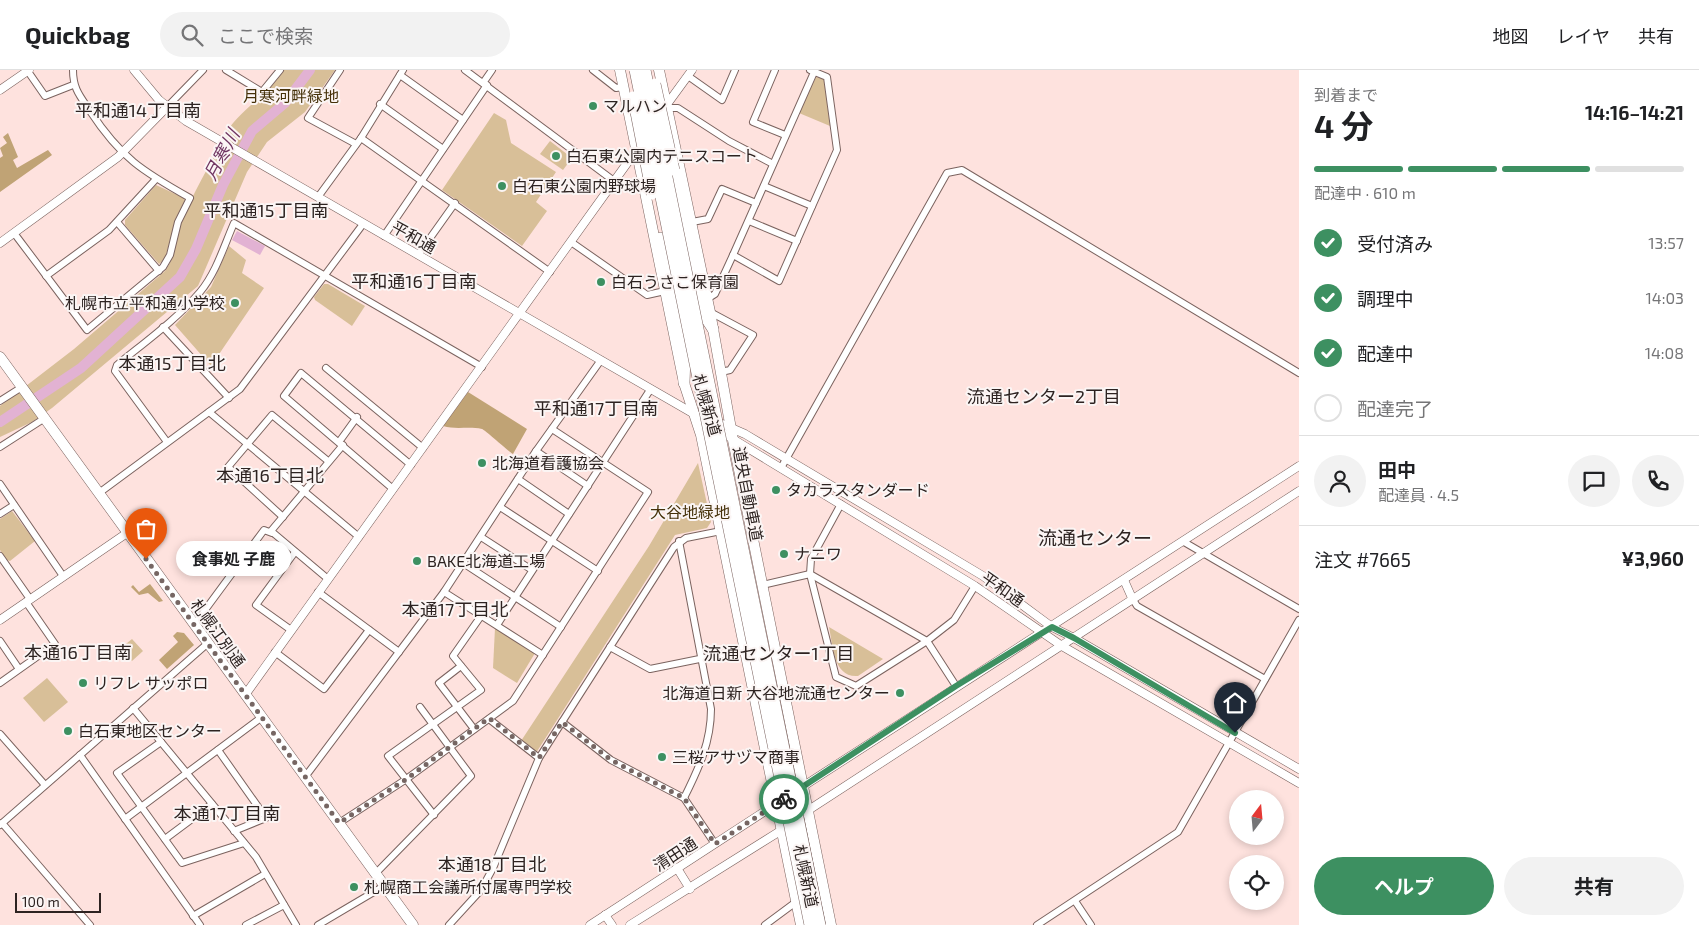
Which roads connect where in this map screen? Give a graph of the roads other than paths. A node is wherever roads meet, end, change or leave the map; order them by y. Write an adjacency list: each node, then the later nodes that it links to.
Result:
1 (28, 70): 23 (street); 25 (street)
2 (73, 70): 23 (street)
3 (134, 70): 28 (street, 平和通)
4 (203, 70): 28 (street)
5 (226, 70): 6 (street)
6 (280, 70)
7 (340, 70): 32 (street)
8 (466, 70): 22 (street)
9 (492, 70): 22 (street)
10 (593, 70): 24 (street)
11 (620, 70): 24 (highway, 札幌新道)
12 (629, 70): 72 (highway, bridge)
13 (635, 70): 221 (highway, 道央自動車道, bridge)
14 (645, 70): 222 (highway, 道央自動車道, bridge)
15 (652, 70): 65 (highway, bridge)
16 (659, 70): 27 (highway, 札幌新道)
17 (735, 70): 21 (street)
18 (774, 70): 30 (street)
19 (813, 71): 30 (street); 44 (street)
20 (402, 72): 26 (street); 29 (street)
21 (690, 73): 27 (street)
22 (485, 84): 29 (street); 39 (street)
23 (73, 85): 35 (street)
24 (623, 87): 34 (highway, 札幌新道)
25 (0, 90)
26 (380, 104): 31 (street); 33 (street)
27 (668, 106): 34 (street); 36 (street); 47 (highway, 札幌新道)
28 (167, 107): 35 (street); 41 (street, 平和通)
29 (463, 120): 33 (street)
30 (785, 135): 36 (street)
31 (361, 138): 32 (street); 38 (street)
32 (356, 144): 41 (street)
33 (443, 149): 38 (street)
34 (636, 150): 39 (street); 60 (highway, 札幌新道)
35 (123, 153): 37 (street); 49 (street)
36 (773, 164): 40 (street)
37 (156, 179): 46 (street); 56 (street)
38 (421, 179): 42 (street); 50 (street)
39 (614, 181): 52 (street)
40 (764, 186): 43 (street); 44 (street)
41 (318, 197): 48 (street, 平和通)
42 (455, 202): 54 (street); 57 (street)
43 (756, 203): 45 (street); 47 (street)
44 (812, 206): 51 (street)
45 (749, 220): 51 (street); 55 (street)
46 (117, 222): 56 (street); 58 (street)
47 (692, 222): 61 (highway, 札幌新道)
48 (363, 224): 50 (street, 平和通); 59 (street)
49 (14, 233): 53 (street); 58 (street)
50 (384, 236): 54 (street, 平和通)
51 (797, 241): 55 (street)
52 (571, 242): 57 (street); 60 (street)
53 (0, 243)
54 (418, 255): 63 (street, 平和通)
55 (733, 255): 61 (street)
56 (159, 271): 58 (street)
57 (550, 272): 63 (street)
58 (46, 276)
59 (324, 276): 64 (street); 69 (street); 75 (street)
60 (665, 291): 72 (highway, 札幌新道)
61 (707, 299): 62 (highway, 札幌新道)
62 (710, 312): 65 (highway, 札幌新道); 70 (street)
63 (520, 314): 67 (street, 平和通); 69 (street)
64 (163, 327): 75 (street); 84 (street)
65 (713, 329): 70 (highway, 札幌新道)
66 (0, 357): 73 (highway, 札幌江別通)
67 (600, 360): 74 (street, 平和通); 82 (street)
68 (326, 368): 88 (street)
69 (482, 368): 88 (street)
70 (721, 372): 81 (highway, 札幌新道)
71 (1299, 373): 90 (street)
72 (684, 383): 78 (highway, 札幌新道)
73 (24, 390): 76 (street); 79 (highway, 札幌江別通)
74 (650, 390): 78 (street, 平和通); 92 (street)
75 (229, 398): 77 (street)
76 (0, 401)
77 (209, 412): 84 (street); 85 (street)
78 (694, 414): 81 (street, 平和通); 83 (street, 平和通); 109 (highway, 札幌新道)
79 (42, 415): 87 (street); 102 (highway, 札幌江別通)
80 (357, 417): 86 (street); 86 (street); 93 (street)
81 (730, 426): 83 (highway, 札幌新道); 90 (street, 平和通)
82 (552, 429): 89 (street); 92 (street)
83 (733, 440): 95 (street, 平和通); 127 (highway, 札幌新道)
84 (167, 442): 102 (street)
85 (248, 444): 91 (street); 101 (street); 108 (street)
86 (341, 444): 91 (street); 99 (street)
87 (0, 447)
88 (423, 448): 93 (street)
89 (536, 451): 96 (street); 98 (street)
90 (786, 458): 95 (street); 141 (street, 平和通)
91 (328, 461): 101 (street)
92 (603, 462): 98 (street); 122 (street)
93 (411, 464): 99 (street)
94 (1299, 466): 116 (street, 清田通)
95 (781, 468): 103 (street, 平和通)
96 (518, 479): 105 (street); 107 (street)
97 (0, 484): 104 (street)
98 (588, 486): 107 (street)
99 (394, 489): 112 (street)
100 (1299, 491): 118 (street)
101 (304, 492): 108 (street); 112 (street)
102 (99, 493): 110 (highway, 札幌江別通)
103 (841, 504): 123 (street); 128 (street, 平和通)
104 (14, 505): 106 (street); 124 (street)
105 (500, 507): 113 (street); 114 (street)
106 (0, 514)
107 (569, 514): 114 (street)
108 (283, 517): 111 (street)
109 (720, 531): 115 (street); 151 (highway, 札幌新道)
110 (127, 533): 124 (street); 138 (highway, 札幌江別通)
111 (272, 533): 117 (street); 138 (street)
112 (359, 537): 125 (street)
113 (481, 537): 120 (street); 121 (street)
114 (550, 541): 121 (street); 122 (street)
115 (679, 541): 150 (street); 155 (street)
116 (1184, 542): 118 (street); 126 (street, 清田通)
117 (295, 552): 125 (street); 142 (street)
118 (1202, 553): 132 (street); 134 (street)
119 (0, 556): 133 (street)
120 (463, 563): 130 (street); 131 (street)
121 (532, 570): 131 (street)
122 (598, 571): 140 (street)
123 (810, 574): 127 (street); 147 (street); 147 (street)
124 (63, 576): 133 (street)
125 (328, 579): 129 (street)
126 (1124, 580): 132 (street); 141 (street, 清田通)
127 (762, 585): 184 (highway, 札幌新道)
128 (975, 586): 144 (street, 平和通); 147 (street)
129 (318, 592): 142 (street); 143 (street)
130 (444, 592): 135 (street); 153 (street)
131 (514, 597): 139 (street); 140 (street)
132 (1132, 598): 145 (street); 158 (street)
133 (28, 601): 136 (street); 157 (street)
134 (1299, 609)
135 (481, 616): 139 (street); 156 (street)
136 (0, 620)
137 (1299, 620): 158 (street)
138 (194, 625): 148 (highway, 札幌江別通)
139 (497, 625): 154 (street)
140 (562, 627): 154 (street)
141 (1052, 627): 144 (street, 清田通); 145 (street, 平和通)
142 (291, 630): 152 (street)
143 (369, 630): 152 (street); 153 (street)
144 (1041, 633): 149 (street, 平和通); 160 (street, 清田通)
145 (1074, 638): 149 (street); 170 (street, 平和通)
146 (0, 641): 157 (street)
147 (927, 641): 160 (street)
148 (207, 644): 161 (highway, 札幌江別通); 164 (street)
149 (1062, 646): 173 (street, 平和通); 189 (street)
150 (610, 647): 155 (street); 167 (street)
151 (744, 650): 155 (street); 187 (highway, 札幌新道)
152 (274, 652): 161 (street)
153 (399, 652): 180 (street)
154 (543, 655): 166 (street)
155 (703, 659): 185 (street)
156 (461, 666): 163 (street); 163 (street)
157 (19, 669): 159 (street)
158 (1265, 679): 170 (street)
159 (0, 683)
160 (956, 686): 184 (street, 清田通)
161 (245, 694): 165 (highway, 札幌江別通)
162 (420, 707): 168 (street)
163 (458, 707): 168 (street); 169 (street)
164 (133, 708): 172 (street); 176 (street)
165 (262, 717): 175 (street); 180 (highway, 札幌江別通)
166 (489, 718): 169 (street); 177 (street)
167 (562, 722): 177 (street); 185 (street)
168 (433, 724): 174 (street); 181 (street)
169 (474, 729): 174 (street)
170 (1235, 733): 173 (street); 178 (street, 平和通)
171 (0, 734): 183 (street)
172 (161, 742): 179 (street); 188 (street)
173 (1229, 743): 182 (street, 平和通); 204 (street)
174 (450, 746): 181 (street); 190 (street)
175 (218, 750): 179 (street); 195 (street)
176 (80, 755): 183 (street); 191 (street)
177 (539, 758): 215 (street)
178 (1299, 769)
179 (187, 773): 186 (street); 188 (street)
180 (305, 777): 192 (highway, 札幌江別通)
181 (405, 780): 190 (street); 192 (street)
182 (1299, 782)
183 (45, 785): 193 (street)
184 (803, 786): 187 (street, 清田通); 189 (highway, 札幌新道)
185 (684, 798): 198 (street)
186 (212, 804): 195 (street); 196 (street)
187 (776, 804): 194 (highway, 札幌新道); 198 (street, 清田通)
188 (142, 806): 191 (street); 196 (street)
189 (808, 810): 194 (street); 223 (highway, 札幌新道)
190 (434, 815): 200 (street)
191 (125, 819): 208 (street)
192 (339, 823): 200 (highway, 札幌江別通)
193 (1, 824): 209 (street)
194 (781, 830): 203 (street); 205 (highway, 札幌新道)
195 (234, 831): 197 (street)
196 (165, 839): 197 (street)
197 (244, 843): 201 (street)
198 (715, 844): 199 (street, 清田通)
199 (677, 868): 203 (street); 207 (street, 清田通)
200 (376, 873): 202 (highway, 札幌江別通)
201 (266, 874): 206 (street); 208 (street)
202 (384, 886): 213 (street); 214 (highway, 札幌江別通)
203 (690, 889): 218 (street)
204 (1075, 901): 224 (street); 225 (street)
205 (796, 902): 219 (street); 220 (highway, 札幌新道)
206 (284, 905): 211 (street); 212 (street)
207 (605, 915): 216 (street, 清田通); 217 (street)
208 (194, 916): 210 (street)
209 (90, 925)
210 (200, 925)
211 (246, 925)
212 (296, 925)
213 (318, 925)
214 (413, 925)
215 (449, 925)
216 (590, 925)
217 (612, 925)
218 (630, 925)
219 (765, 925)
220 (801, 925)
221 (810, 925)
222 (820, 925)
223 (831, 925)
224 (1037, 925)
225 (1091, 925)

